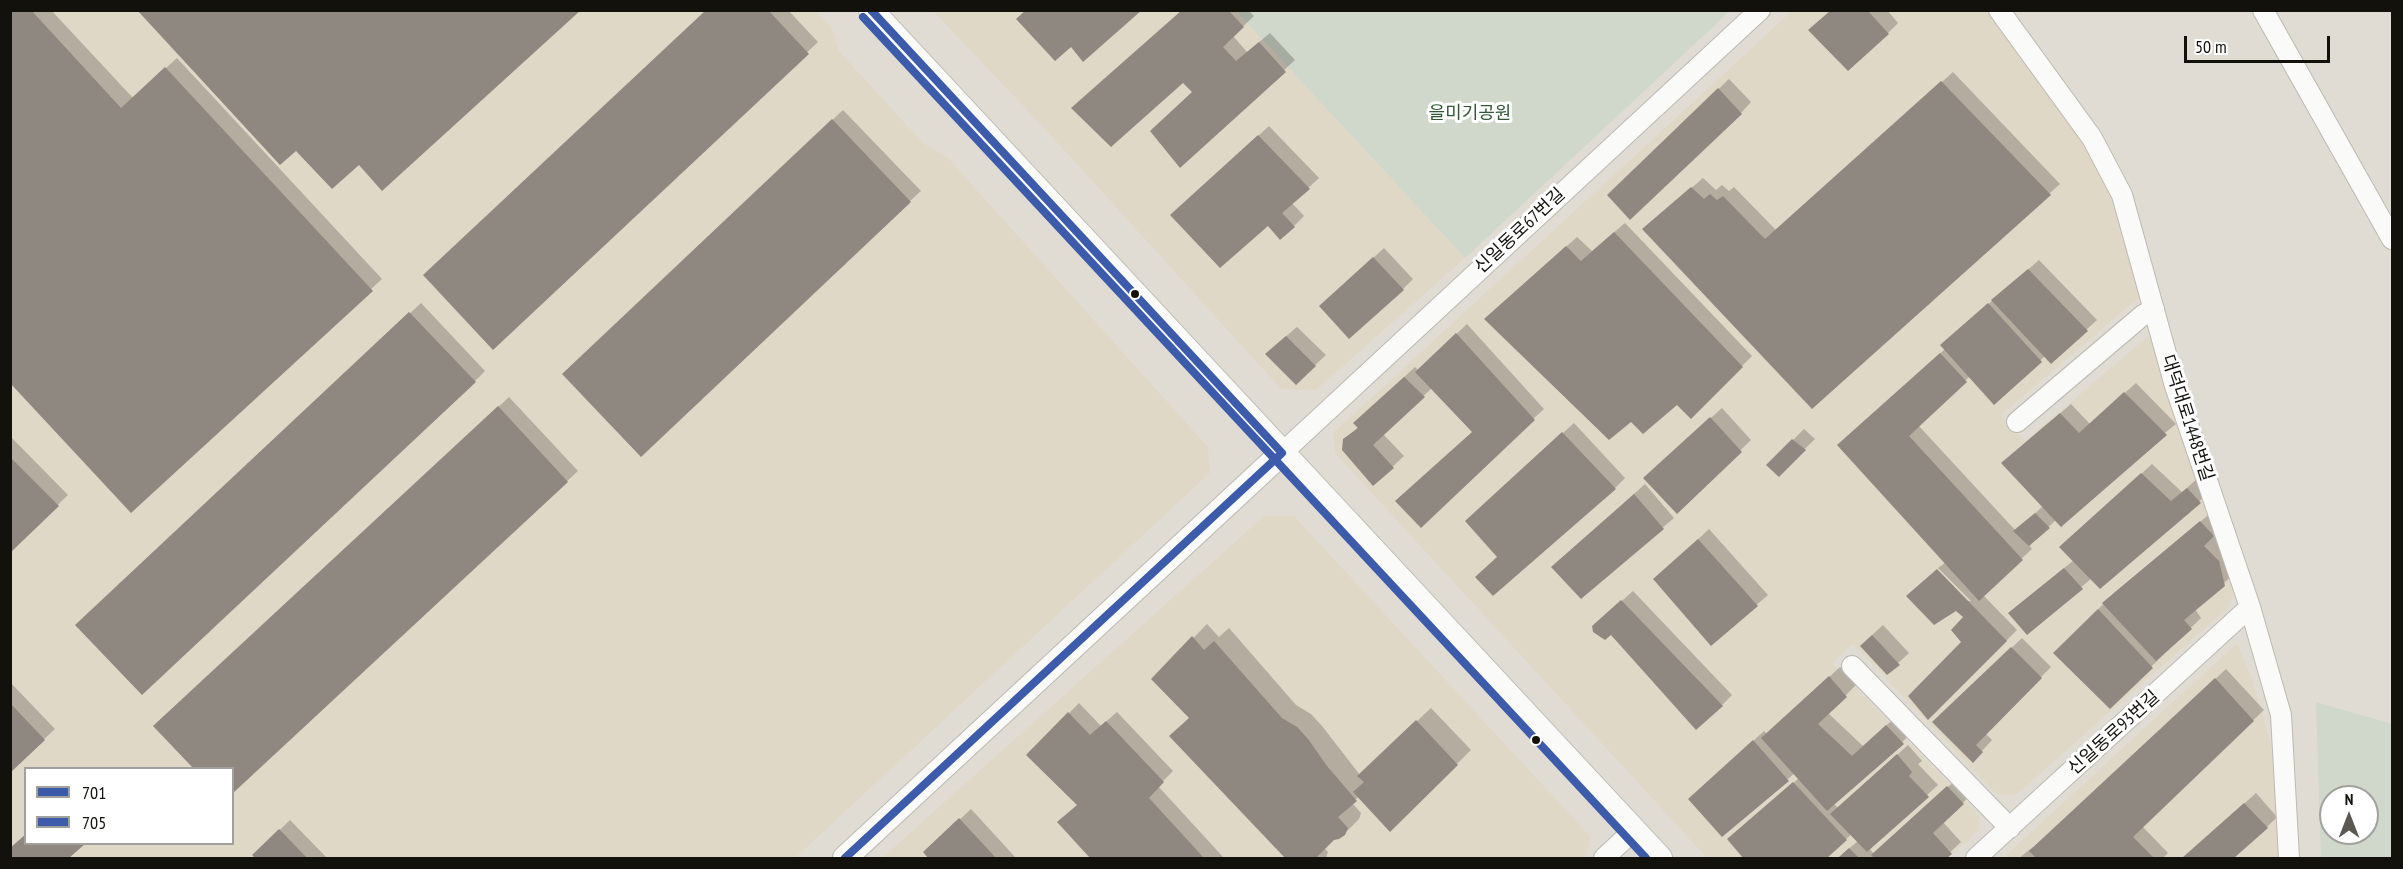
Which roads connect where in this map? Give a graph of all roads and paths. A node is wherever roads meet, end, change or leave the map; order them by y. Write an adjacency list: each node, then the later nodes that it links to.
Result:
1 (871, 10): 8 (main road)
2 (1760, 10): 8 (street, 신일동로67번길)
3 (2000, 10): 6 (street, 대덕대로1448번길)
4 (2263, 10): 5 (street)
5 (2392, 239)
6 (2154, 309): 7 (street); 9 (street, 대덕대로1448번길)
7 (2017, 422)
8 (1282, 453): 12 (main road); 13 (main road)
9 (2250, 607): 11 (street, 신일동로93번길); 17 (street, 대덕대로1448번길)
10 (1852, 666): 11 (street)
11 (2010, 828): 16 (street, 신일동로93번길)
12 (1633, 831): 14 (street); 15 (main road)
13 (845, 858)
14 (1604, 858)
15 (1660, 858)
16 (1976, 858)
17 (2289, 858)

